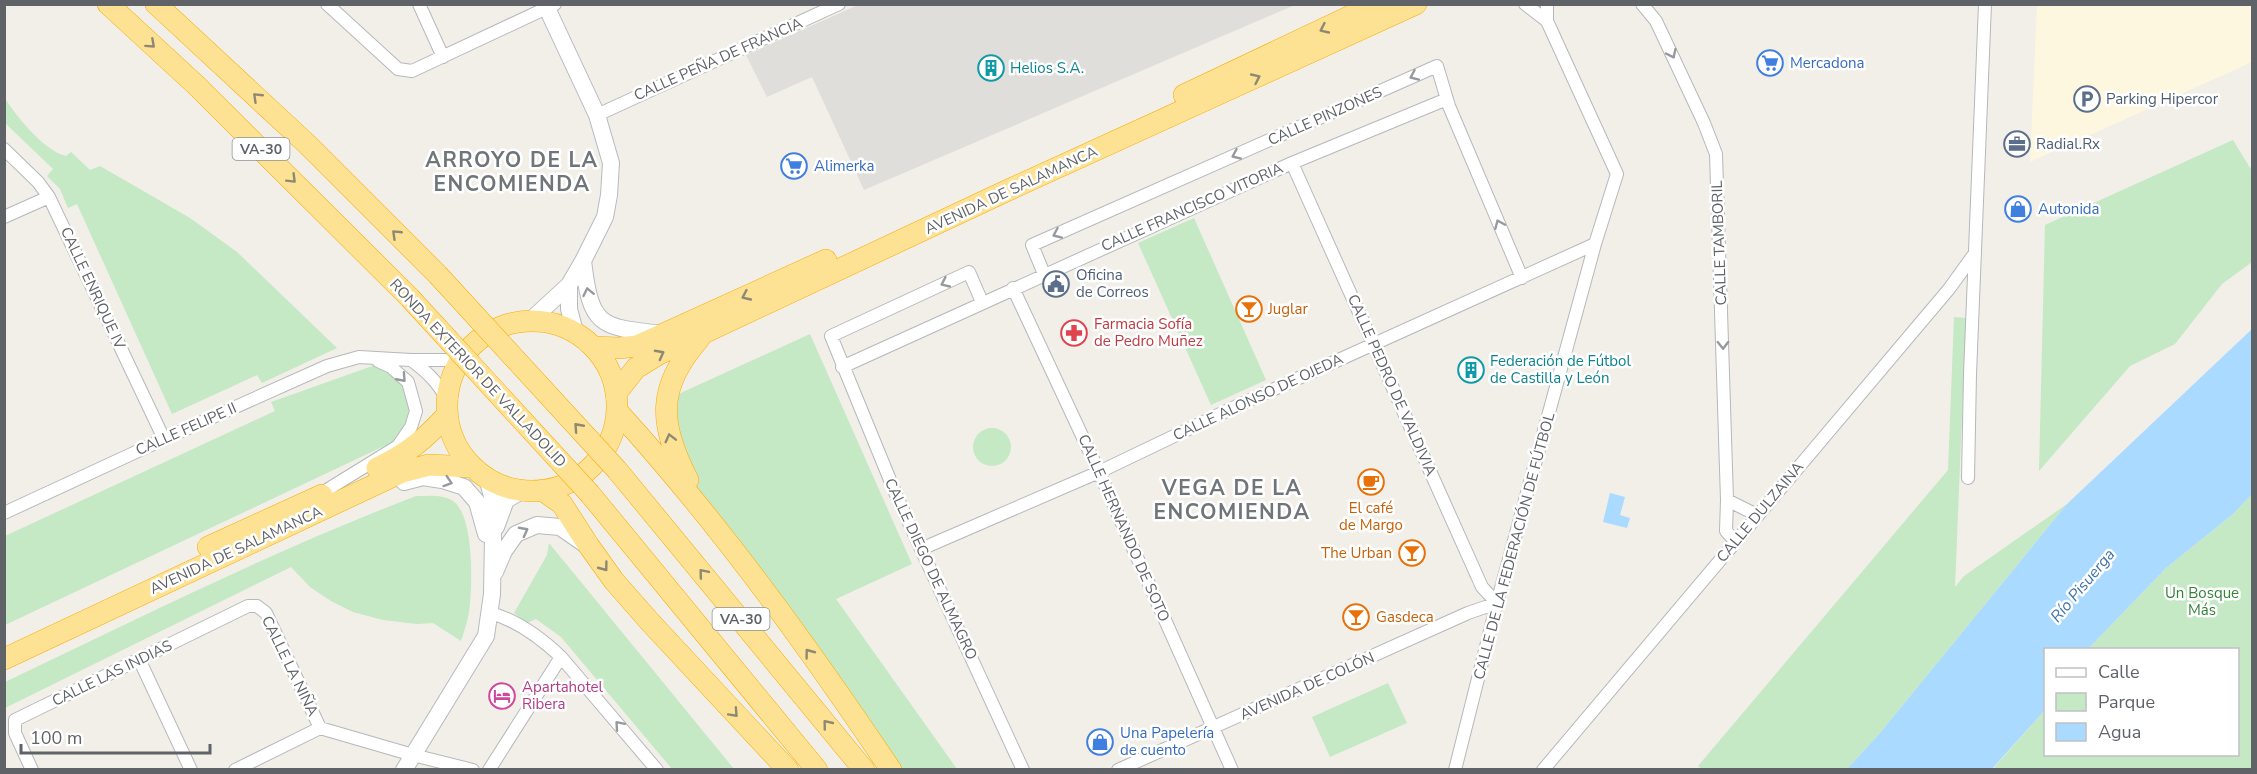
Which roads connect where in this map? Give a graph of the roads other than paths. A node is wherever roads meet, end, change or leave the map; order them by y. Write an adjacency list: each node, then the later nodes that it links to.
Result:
1 (108, 4): 73 (highway, RONDA EXTERIOR DE VALLADOLID / VA-30, one-way to 73, bridge)
2 (156, 4): 74 (highway, VA-30, one-way to 2, bridge)
3 (327, 4): 14 (street)
4 (418, 4): 14 (street)
5 (839, 4): 16 (street, CALLE PEÑA DE FRANCIA)
6 (1377, 4): 32 (highway, AVENIDA DE SALAMANCA, one-way to 32)
7 (1416, 4): 31 (highway, AVENIDA DE SALAMANCA, one-way to 7)
8 (1525, 4): 13 (street, CALLE DE LA FEDERACIÓN DE FÚTBOL)
9 (1547, 4): 13 (street, CALLE DE LA FEDERACIÓN DE FÚTBOL)
10 (1642, 4): 46 (street, CALLE TAMBORIL, one-way to 46)
11 (1985, 4): 22 (street)
12 (549, 6): 14 (street); 16 (street)
13 (1547, 21): 21 (street, CALLE DE LA FEDERACIÓN DE FÚTBOL)
14 (443, 57)
15 (1447, 99): 18 (street, CALLE FRANCISCO VITORIA); 24 (street, CALLE PINZONES, one-way to 24); 25 (street, CALLE PINZONES, one-way to 15)
16 (597, 114): 23 (street)
17 (4, 149): 19 (street, CALLE ENRIQUE IV)
18 (1292, 163): 24 (street, CALLE FRANCISCO VITORIA); 33 (street, CALLE PEDRO DE VALDIVIA)
19 (49, 197): 20 (street); 41 (street, CALLE ENRIQUE IV)
20 (4, 217)
21 (1595, 244): 25 (street, CALLE ALONSO DE OJEDA); 56 (street, CALLE DE LA FEDERACIÓN DE FÚTBOL)
22 (1975, 253): 44 (street); 50 (street, CALLE DULZAINA)
23 (584, 261): 26 (street); 32 (street, one-way to 23)
24 (1044, 274): 27 (street, CALLE FRANCISCO VITORIA)
25 (1522, 278): 33 (street, CALLE ALONSO DE OJEDA)
26 (569, 285): 29 (street); 30 (street)
27 (1013, 288): 28 (street, CALLE FRANCISCO VITORIA); 42 (street, CALLE HERNANDO DE SOTO)
28 (982, 302): 38 (street, CALLE FRANCISCO VITORIA); 38 (street, CALLE DIEGO DE ALMAGRO, one-way to 38)
29 (530, 321): 30 (highway); 37 (highway)
30 (575, 332): 34 (highway)
31 (705, 332): 39 (highway, AVENIDA DE SALAMANCA, one-way to 31); 48 (highway, one-way to 31)
32 (664, 334): 34 (highway, AVENIDA DE SALAMANCA)
33 (1374, 344): 42 (street, CALLE ALONSO DE OJEDA); 56 (street, CALLE PEDRO DE VALDIVIA)
34 (594, 347): 39 (highway)
35 (372, 357): 36 (street, CALLE FELIPE II); 41 (street, CALLE FELIPE II); 47 (street, AVENIDA DE SALAMANCA, one-way to 47)
36 (411, 360): 37 (street, CALLE FELIPE II); 40 (street)
37 (460, 360): 40 (highway)
38 (842, 367): 54 (street, CALLE DIEGO DE ALMAGRO)
39 (617, 402): 45 (highway); 48 (highway)
40 (447, 408): 43 (highway); 47 (highway, AVENIDA DE SALAMANCA)
41 (164, 439): 49 (street, CALLE FELIPE II)
42 (1098, 472): 54 (street, CALLE ALONSO DE OJEDA); 64 (street, CALLE HERNANDO DE SOTO)
43 (480, 473): 45 (highway); 47 (highway, AVENIDA DE SALAMANCA); 51 (street)
44 (1968, 478)
45 (532, 490): 51 (street); 53 (highway)
46 (1727, 500): 50 (street); 52 (street, CALLE TAMBORIL)
47 (311, 508): 55 (street, one-way to 55); 59 (highway, AVENIDA DE SALAMANCA); 61 (highway, AVENIDA DE SALAMANCA)
48 (703, 510): 75 (highway, one-way to 48)
49 (4, 513)
50 (1757, 514): 52 (street, CALLE DULZAINA)
51 (493, 537): 55 (street)
52 (1736, 541): 80 (street, CALLE DULZAINA)
53 (589, 546): 55 (street, one-way to 53); 72 (highway, one-way to 72)
54 (921, 549): 76 (street, CALLE DIEGO DE ALMAGRO)
55 (492, 571): 58 (street)
56 (1497, 603): 64 (street, AVENIDA DE COLÓN); 79 (street, CALLE DE LA FEDERACIÓN DE FÚTBOL)
57 (257, 606): 62 (street, CALLE LAS INDIAS); 63 (street, CALLE LA NIÑA)
58 (490, 613): 60 (street); 65 (street)
59 (4, 643)
60 (561, 657): 70 (street); 71 (street, one-way to 60)
61 (4, 659)
62 (139, 659): 66 (street, CALLE LAS INDIAS); 67 (street)
63 (320, 728): 65 (street); 68 (street)
64 (1214, 728): 77 (street, AVENIDA DE COLÓN); 78 (street, CALLE HERNANDO DE SOTO)
65 (408, 762): 69 (street)
66 (33, 770)
67 (191, 770)
68 (235, 770)
69 (473, 770)
70 (489, 770)
71 (657, 770)
72 (788, 770)
73 (817, 770)
74 (864, 770)
75 (891, 770)
76 (1023, 770)
77 (1118, 770)
78 (1232, 770)
79 (1455, 770)
80 (1543, 770)

